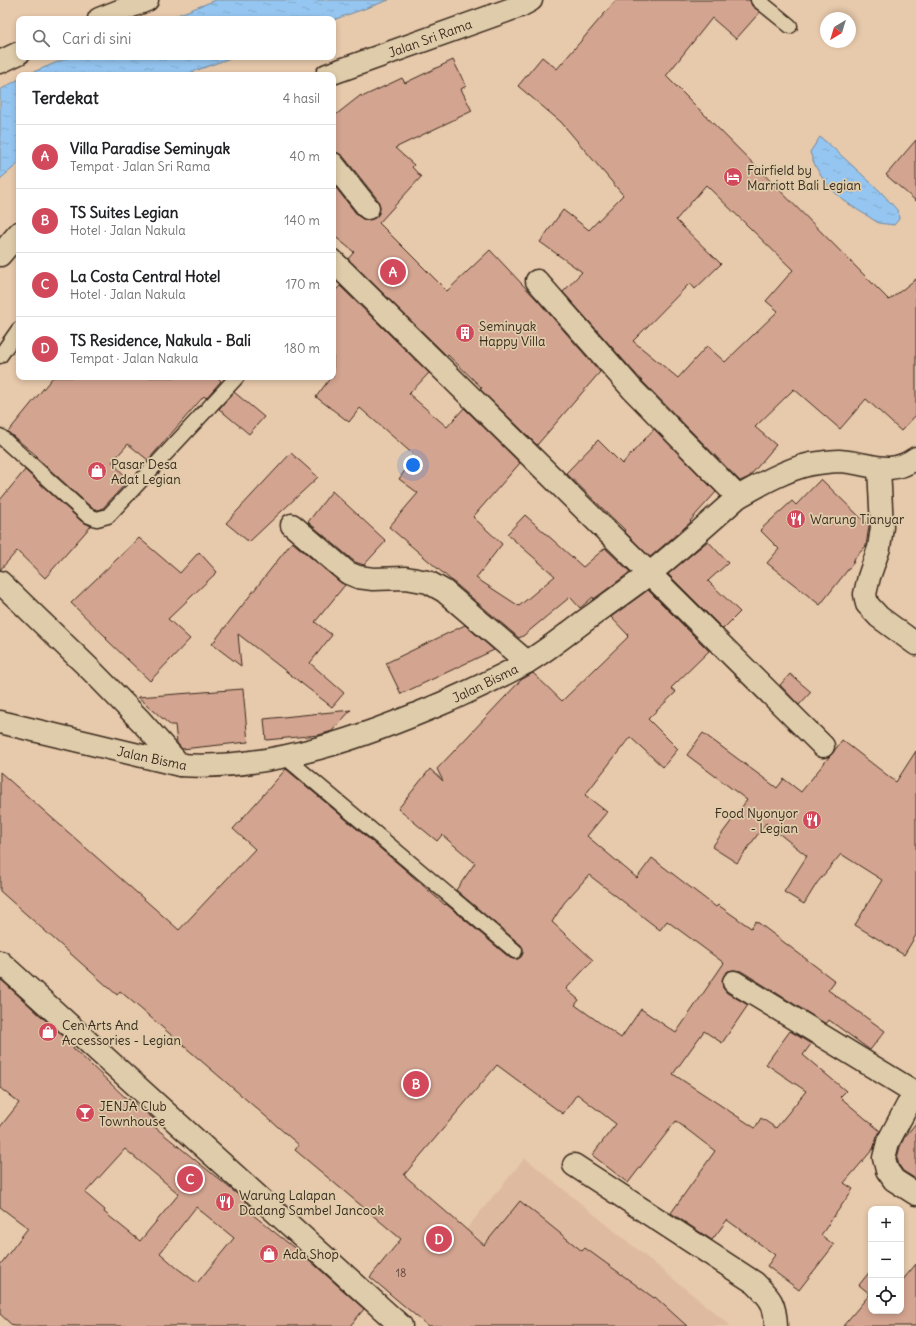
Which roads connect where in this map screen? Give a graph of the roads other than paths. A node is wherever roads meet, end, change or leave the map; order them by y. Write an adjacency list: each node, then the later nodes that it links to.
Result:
1 (147, 0): 4 (street)
2 (531, 0): 8 (street, Jalan Sri Rama)
3 (758, 0): 5 (lane)
4 (107, 16)
5 (790, 26)
6 (16, 54): 7 (street)
7 (0, 62)
8 (335, 72)
9 (336, 168): 10 (street)
10 (368, 208)
11 (16, 236): 12 (street)
12 (0, 255)
13 (336, 264): 23 (street)
14 (537, 281): 21 (street)
15 (16, 333): 16 (lane)
16 (0, 356)
17 (233, 380): 18 (lane)
18 (0, 436)
19 (916, 458): 20 (street, Jalan Bisma)
20 (879, 468): 21 (street, Jalan Bisma); 25 (street)
21 (738, 497): 23 (street, Jalan Bisma)
22 (292, 524): 26 (street)
23 (649, 573): 26 (street, Jalan Bisma); 28 (street)
24 (0, 582): 30 (street)
25 (916, 644)
26 (527, 662): 29 (street, Jalan Bisma)
27 (0, 722): 30 (street, Jalan Bisma)
28 (823, 746)
29 (285, 757): 30 (street, Jalan Bisma); 31 (lane)
30 (180, 766)
31 (515, 951)
32 (0, 962): 37 (street)
33 (734, 982): 34 (street)
34 (915, 1093): 36 (street)
35 (574, 1165): 38 (street)
36 (916, 1194)
37 (402, 1326)
38 (776, 1326)

